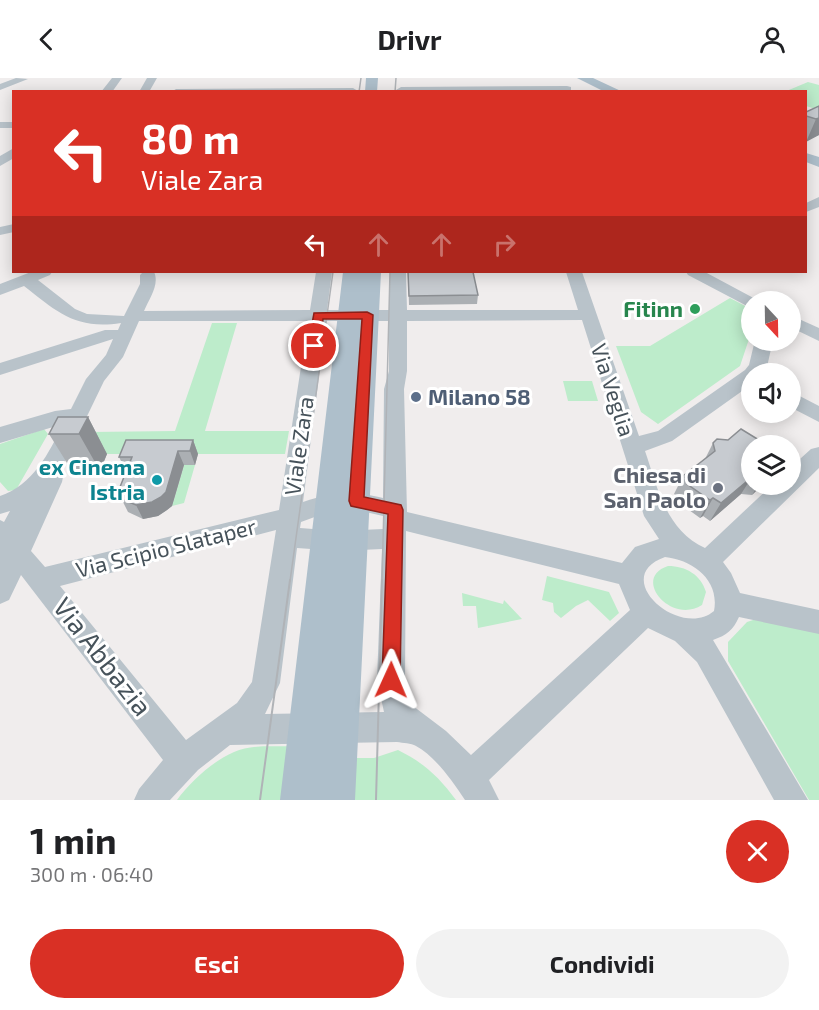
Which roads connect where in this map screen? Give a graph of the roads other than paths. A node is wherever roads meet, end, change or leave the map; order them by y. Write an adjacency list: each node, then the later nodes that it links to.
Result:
1 (117, 78): 9 (street)
2 (583, 78): 7 (main road)
3 (23, 79): 4 (street)
4 (0, 87)
5 (402, 87): 12 (street)
6 (241, 88): 10 (street); 11 (street)
7 (612, 88)
8 (567, 89): 13 (street)
9 (108, 90)
10 (208, 90)
11 (316, 90)
12 (486, 90)
13 (540, 90)
14 (12, 154): 15 (street)
15 (0, 163)
16 (42, 273): 24 (street)
17 (149, 273): 30 (street)
18 (324, 273): 29 (street, Viale Zara)
19 (354, 273): 27 (main road, Viale Zara)
20 (371, 273): 27 (main road, Viale Zara)
21 (397, 273): 27 (street, Viale Zara)
22 (574, 273): 28 (street, Via Veglia)
23 (696, 273): 26 (street)
24 (27, 280): 25 (street); 30 (street)
25 (0, 290)
26 (741, 296)
27 (376, 315): 28 (street); 29 (street); 46 (main road, Viale Zara); 49 (street, Viale Zara)
28 (588, 315): 40 (street, Via Veglia)
29 (318, 316): 30 (street); 50 (street, Viale Zara)
30 (120, 323): 33 (street); 34 (street); 34 (street)
31 (801, 326): 32 (street)
32 (819, 335)
33 (0, 369)
34 (96, 379): 38 (street)
35 (741, 382): 40 (street)
36 (801, 404): 37 (street)
37 (819, 415)
38 (77, 416): 39 (street); 42 (street)
39 (0, 435)
40 (631, 444): 48 (street, Via Veglia)
41 (819, 455): 43 (street)
42 (56, 459): 44 (street); 52 (street)
43 (801, 472)
44 (32, 490): 47 (street); 52 (street)
45 (774, 495): 53 (street)
46 (344, 502): 49 (street); 50 (street, Viale Zara); 51 (main road, Viale Zara)
47 (0, 505)
48 (652, 508): 53 (street, Via Veglia); 54 (street, Via Veglia)
49 (395, 522): 51 (street); 54 (street); 63 (street, Viale Zara)
50 (288, 524): 51 (street); 55 (street, Via Scipio Slataper); 62 (street, Viale Zara)
51 (340, 540): 61 (main road, Viale Zara)
52 (6, 543): 55 (street, Via Abbazia); 56 (street)
53 (699, 557): 54 (street); 57 (street)
54 (635, 566): 58 (street)
55 (42, 579): 64 (street, Via Abbazia)
56 (0, 592)
57 (730, 603): 59 (street); 60 (street)
58 (646, 612): 60 (street); 65 (street)
59 (819, 622)
60 (700, 638): 69 (street)
61 (324, 728): 62 (street); 63 (street); 67 (main road); 68 (main road)
62 (227, 730): 64 (street, Viale Zara)
63 (420, 731): 65 (street, Viale Zara)
64 (184, 762): 66 (street, Viale Zara)
65 (476, 789)
66 (150, 800)
67 (300, 800)
68 (335, 800)
69 (792, 800)

